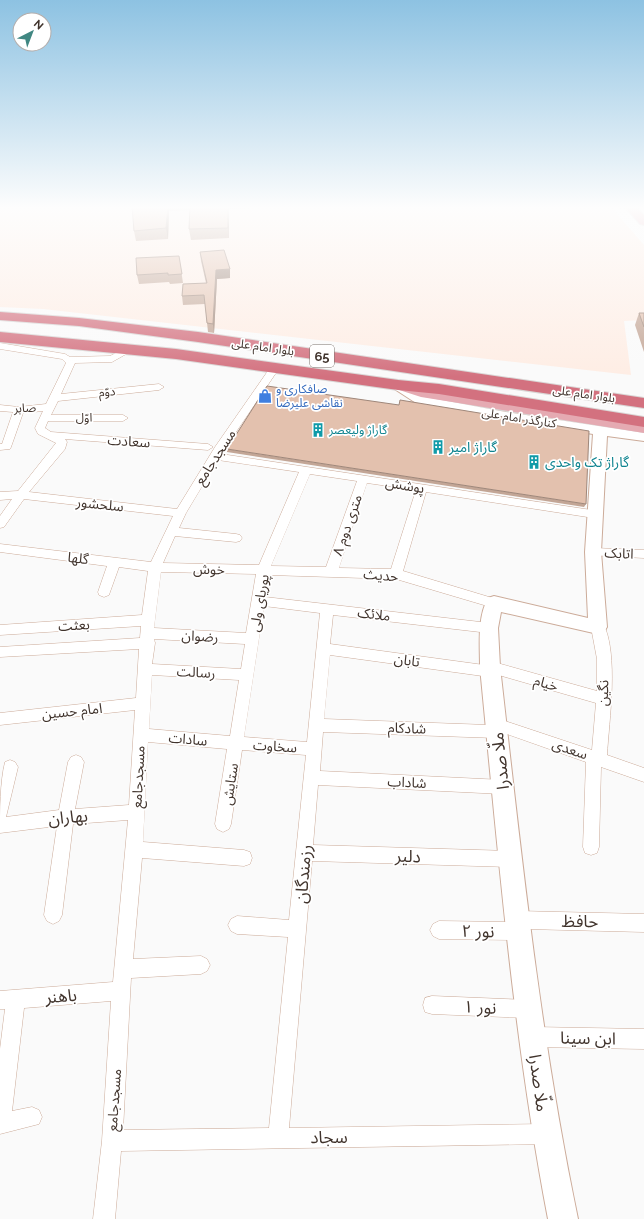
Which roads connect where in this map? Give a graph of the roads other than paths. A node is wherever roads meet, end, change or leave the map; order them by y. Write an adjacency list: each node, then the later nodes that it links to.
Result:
1 (0, 316): 10 (highway, بلوار امام علی / 65)
2 (0, 337): 4 (highway, بلوار امام علی / 65)
3 (0, 346): 5 (street)
4 (130, 349): 5 (street); 6 (highway, بلوار امام علی / 65)
5 (69, 360): 9 (street)
6 (275, 368): 7 (highway, بلوار امام علی / 65); 21 (street, مسجدجامع)
7 (398, 385): 15 (highway, بلوار امام علی / 65); 16 (main road); 17 (street, کنارگذر امام علی)
8 (159, 387): 9 (street, دوّم)
9 (53, 402): 12 (street, صابر); 13 (street)
10 (644, 403)
11 (0, 408): 12 (street, صابر)
12 (19, 410): 20 (street)
13 (45, 418): 14 (street, اوّل); 18 (street)
14 (123, 418)
15 (644, 422)
16 (644, 428)
17 (600, 430): 19 (street, کنارگذر امام علی); 28 (street)
18 (50, 435): 21 (street, سعادت); 26 (street)
19 (644, 437)
20 (0, 447)
21 (211, 452): 22 (street, پوشش); 27 (street, مسجدجامع)
22 (306, 470): 23 (street, پوشش); 37 (street, پوریای ولی)
23 (363, 479): 24 (street, پوشش); 38 (street, ۸ متری دوم)
24 (422, 488): 28 (street, پوشش); 39 (street)
25 (0, 496): 26 (street, سلحشور)
26 (20, 496): 27 (street, سلحشور); 29 (street)
27 (180, 513): 30 (street, مسجدجامع)
28 (594, 514): 33 (street)
29 (0, 524)
30 (171, 531): 31 (street); 36 (street, مسجدجامع)
31 (236, 538)
32 (0, 548): 35 (street, گلها)
33 (593, 552): 34 (street, اتابک); 44 (street)
34 (644, 554)
35 (114, 562): 36 (street, گلها); 40 (street)
36 (156, 567): 37 (street, خوش); 47 (street, مسجدجامع)
37 (263, 571): 38 (street, حدیث); 41 (street, پوریای ولی)
38 (330, 572): 39 (street, حدیث)
39 (396, 574): 42 (street, حدیث)
40 (104, 592)
41 (259, 601): 43 (street, ملائک); 48 (street, پوریای ولی)
42 (494, 603): 44 (street); 45 (street, ملّا صدرا)
43 (327, 609): 45 (street, ملائک); 49 (street, رزمندگان)
44 (598, 627): 54 (street, نگین)
45 (489, 628): 52 (street, ملّا صدرا)
46 (0, 630): 47 (street, بعثت)
47 (148, 632): 48 (street, رضوان); 50 (street); 51 (street, مسجدجامع)
48 (253, 639): 53 (street, پوریای ولی)
49 (324, 649): 52 (street, تابان); 57 (street, رزمندگان)
50 (0, 652)
51 (145, 669): 53 (street, رسالت); 55 (street, مسجدجامع)
52 (490, 669): 54 (street, خیام); 58 (street, ملّا صدرا)
53 (247, 675): 60 (street, پوریای ولی)
54 (603, 699): 62 (street, نگین)
55 (144, 703): 56 (street, امام حسین); 59 (street, مسجدجامع)
56 (0, 718)
57 (317, 725): 58 (street, شادکام); 61 (street, رزمندگان)
58 (497, 728): 62 (street, سعدی); 67 (street, ملّا صدرا)
59 (141, 735): 60 (street, سادات); 69 (street, مسجدجامع)
60 (236, 744): 61 (street, سخاوت); 71 (street, ستایش)
61 (314, 749): 66 (street, رزمندگان)
62 (597, 759): 65 (street, سعدی); 73 (street, نگین)
63 (76, 762): 70 (street)
64 (10, 767): 68 (street)
65 (644, 775)
66 (312, 778): 67 (street, شاداب); 75 (street, رزمندگان)
67 (503, 787): 77 (street, ملّا صدرا)
68 (0, 812)
69 (136, 812): 70 (street, بهاران); 74 (street, مسجدجامع)
70 (66, 817): 72 (street, بهاران); 78 (street)
71 (223, 824)
72 (0, 825)
73 (591, 847)
74 (134, 849): 76 (street); 85 (street, مسجدجامع)
75 (305, 853): 77 (street, دلیر); 82 (street, رزمندگان)
76 (244, 858)
77 (511, 859): 81 (street, ملّا صدرا)
78 (53, 915)
79 (644, 923): 81 (street, حافظ)
80 (237, 925): 82 (street)
81 (518, 926): 83 (street, نور ۲); 89 (street, ملّا صدرا)
82 (298, 929): 95 (street, رزمندگان)
83 (439, 930)
84 (201, 965): 85 (street)
85 (123, 969): 86 (street, مسجدجامع)
86 (121, 991): 87 (street, باهنر); 96 (street, مسجدجامع)
87 (8, 1000): 93 (street)
88 (432, 1005): 89 (street, نور ۱)
89 (529, 1009): 90 (street, ملّا صدرا)
90 (532, 1037): 91 (street, ابن سینا); 94 (street, ملّا صدرا)
91 (644, 1039)
92 (32, 1117): 93 (street)
93 (0, 1124)
94 (546, 1134): 95 (street, سجاد); 98 (street, ملّا صدرا)
95 (278, 1138): 96 (street, سجاد)
96 (112, 1141): 97 (street, مسجدجامع)
97 (104, 1219)
98 (563, 1219)

